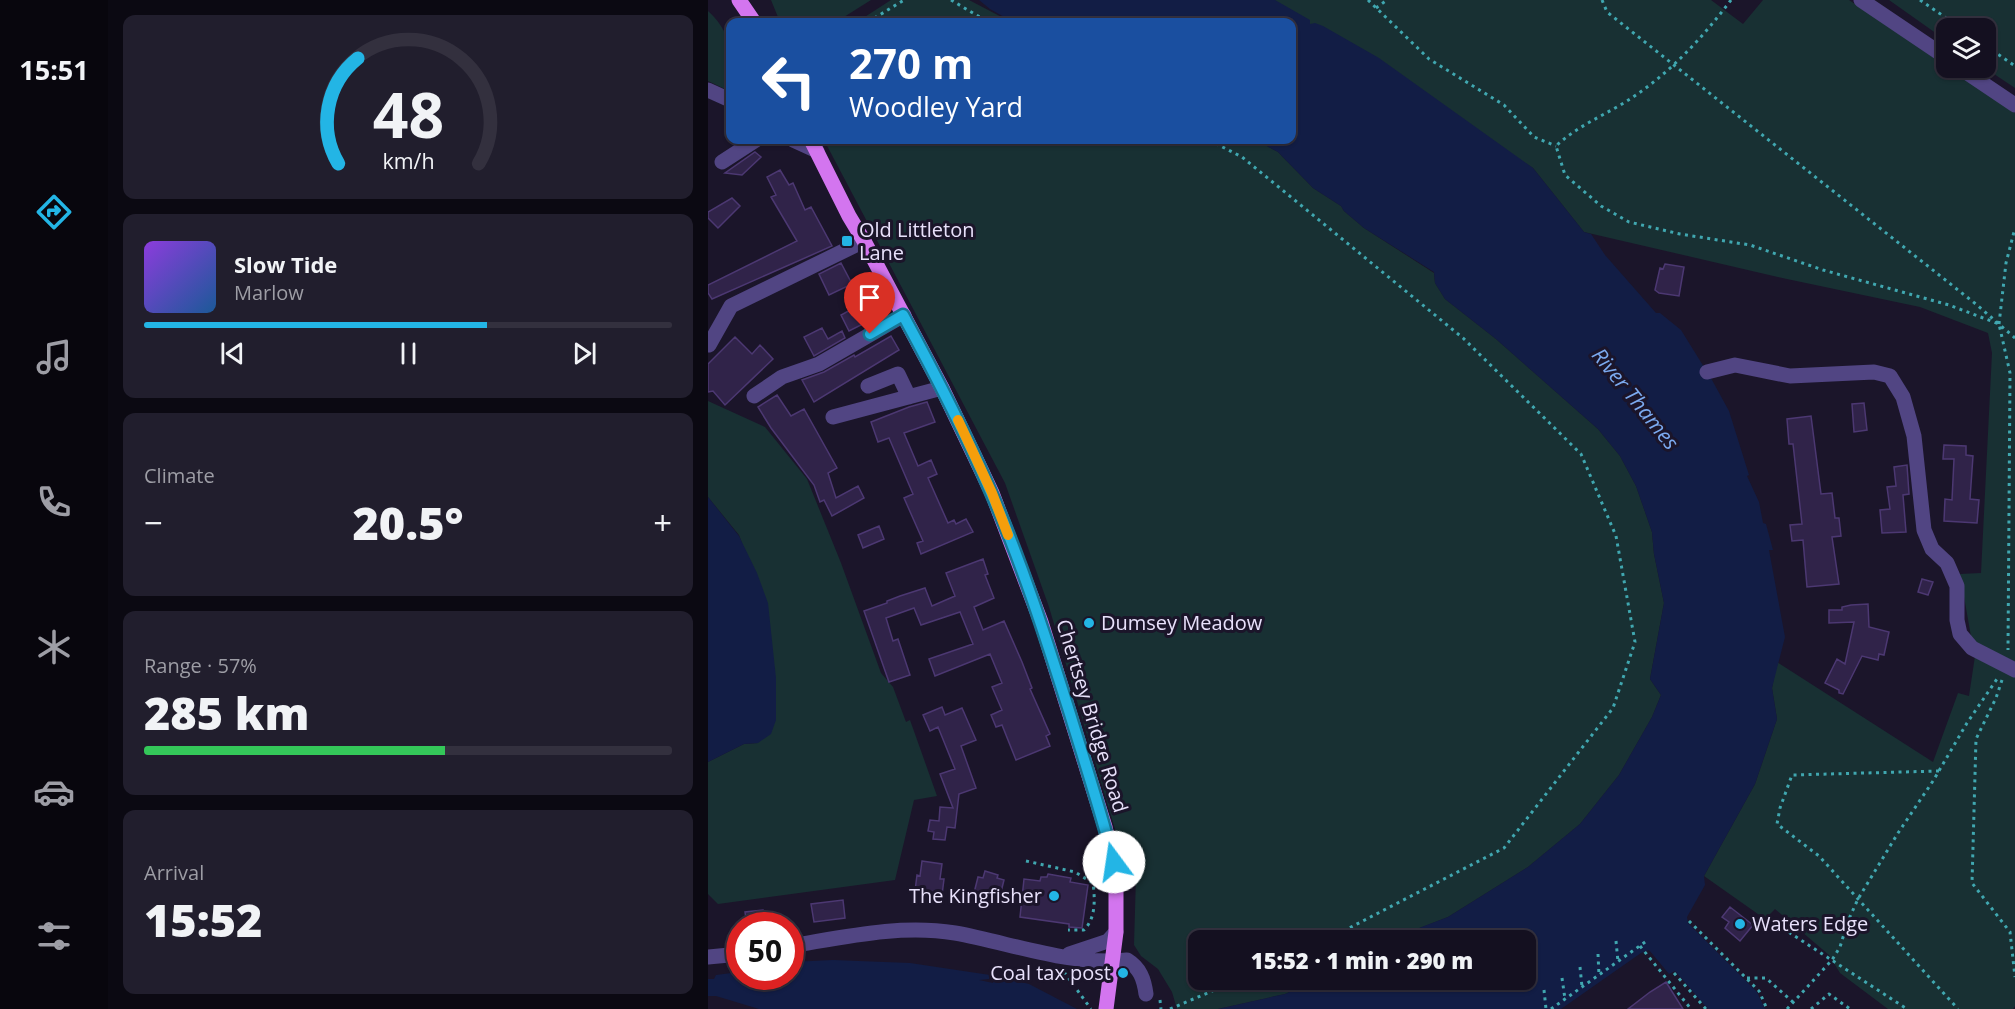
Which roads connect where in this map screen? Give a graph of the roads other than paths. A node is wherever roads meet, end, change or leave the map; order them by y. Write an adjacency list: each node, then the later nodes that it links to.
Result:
1 (739, 0): 4 (main road)
2 (749, 0): 5 (main road)
3 (1861, 0): 6 (street)
4 (752, 18)
5 (753, 18)
6 (1936, 51)
7 (1975, 78): 10 (street)
8 (708, 90): 9 (street)
9 (726, 97)
10 (2015, 105)
11 (750, 144): 13 (street)
12 (814, 145): 14 (main road, Chertsey Bridge Road)
13 (722, 162)
14 (864, 241): 15 (main road, Chertsey Bridge Road); 16 (street)
15 (903, 315): 19 (main road, Chertsey Bridge Road); 20 (street)
16 (709, 345)
17 (1707, 372): 23 (street)
18 (868, 386): 21 (street)
19 (942, 388): 21 (street); 24 (main road, Chertsey Bridge Road)
20 (754, 396)
21 (909, 397): 22 (street)
22 (833, 417)
23 (2010, 668)
24 (1116, 932): 28 (main road, Chertsey Bridge Road); 29 (street)
25 (804, 944): 29 (street)
26 (726, 955): 27 (street)
27 (708, 957)
28 (1113, 961): 29 (street); 30 (street); 31 (main road, Chertsey Bridge Road)
29 (1062, 962)
30 (1146, 994)
31 (1107, 1002)

